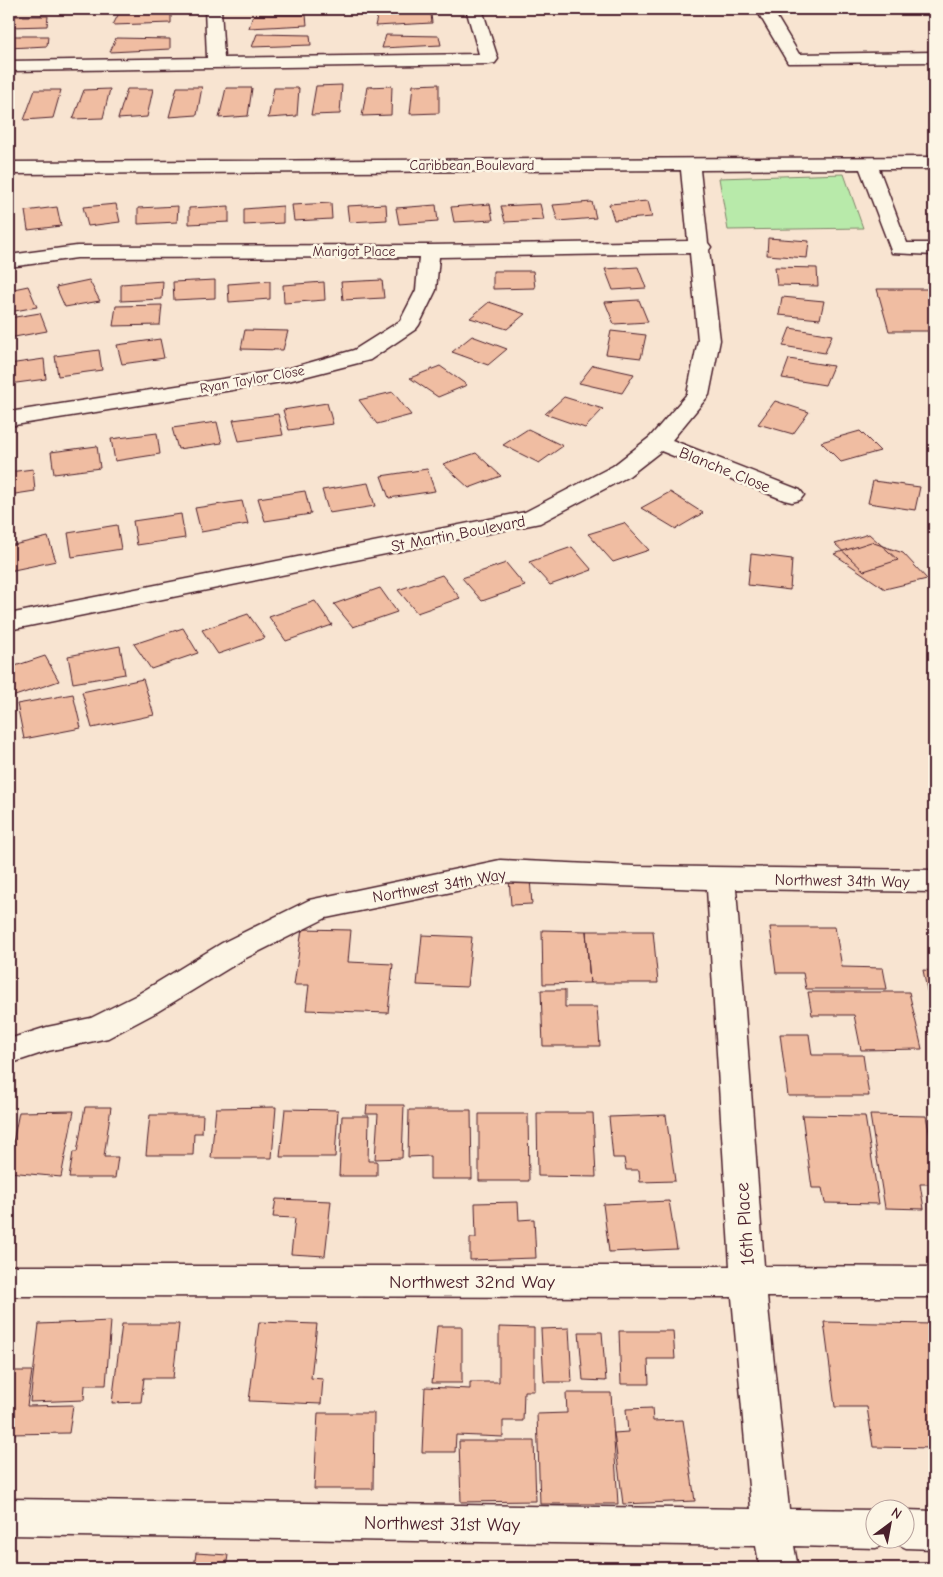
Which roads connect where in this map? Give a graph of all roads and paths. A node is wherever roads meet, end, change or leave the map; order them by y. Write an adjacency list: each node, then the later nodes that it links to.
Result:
1 (213, 9): 5 (street)
2 (474, 9): 5 (street)
3 (764, 9): 4 (street)
4 (934, 57)
5 (216, 63): 6 (street)
6 (9, 66)
7 (934, 162): 8 (street, Caribbean Boulevard)
8 (867, 163): 9 (street, Caribbean Boulevard); 12 (street)
9 (690, 164): 10 (street, Caribbean Boulevard); 11 (street, St Martin Boulevard)
10 (9, 168)
11 (701, 247): 13 (street, Marigot Place); 16 (street, St Martin Boulevard)
12 (934, 249)
13 (430, 251): 14 (street, Marigot Place); 15 (street, Ryan Taylor Close)
14 (9, 261)
15 (9, 419)
16 (658, 442): 17 (street, Blanche Close); 18 (street, St Martin Boulevard)
17 (792, 495)
18 (9, 622)
19 (721, 878): 20 (street, Northwest 34th Way); 21 (street, Northwest 34th Way); 23 (street, 16th Place)
20 (934, 881)
21 (9, 1052)
22 (9, 1281): 23 (street, Northwest 32nd Way)
23 (748, 1281): 24 (street, Northwest 32nd Way); 26 (street, 16th Place)
24 (934, 1282)
25 (9, 1517): 26 (street, Northwest 31st Way)
26 (772, 1527): 27 (street, Northwest 31st Way); 30 (street, 16th Place)
27 (866, 1529)
28 (916, 1529): 29 (street)
29 (934, 1530)
30 (779, 1568)

